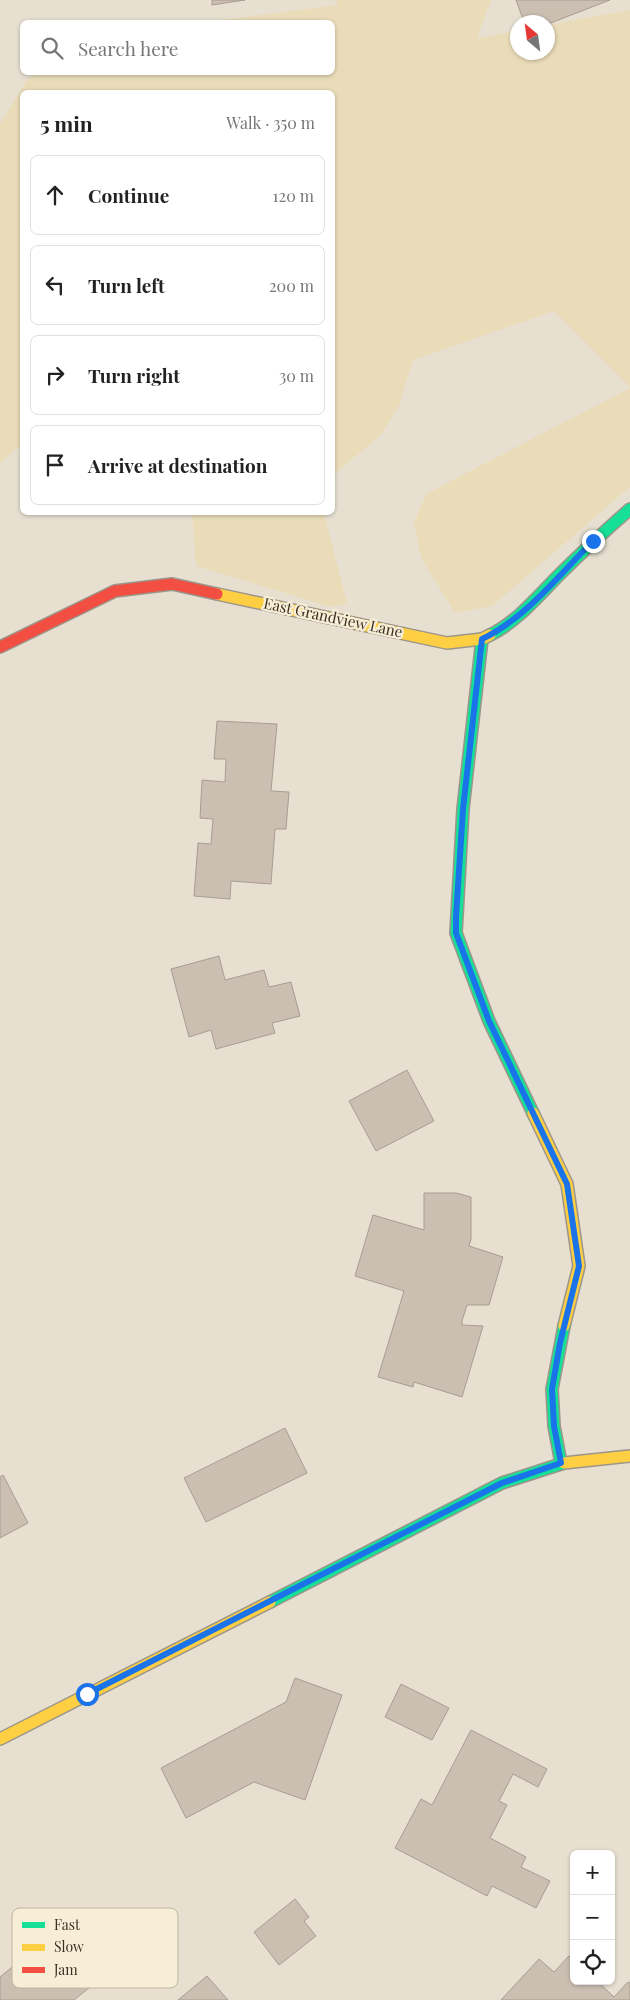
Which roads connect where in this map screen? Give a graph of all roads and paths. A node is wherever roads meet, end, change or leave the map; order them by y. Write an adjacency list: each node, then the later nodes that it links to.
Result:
1 (630, 510): 2 (street, East Grandview Lane)
2 (482, 639): 3 (street, East Grandview Lane); 5 (street)
3 (0, 646)
4 (630, 1456): 5 (street)
5 (561, 1463): 6 (street)
6 (0, 1739)

